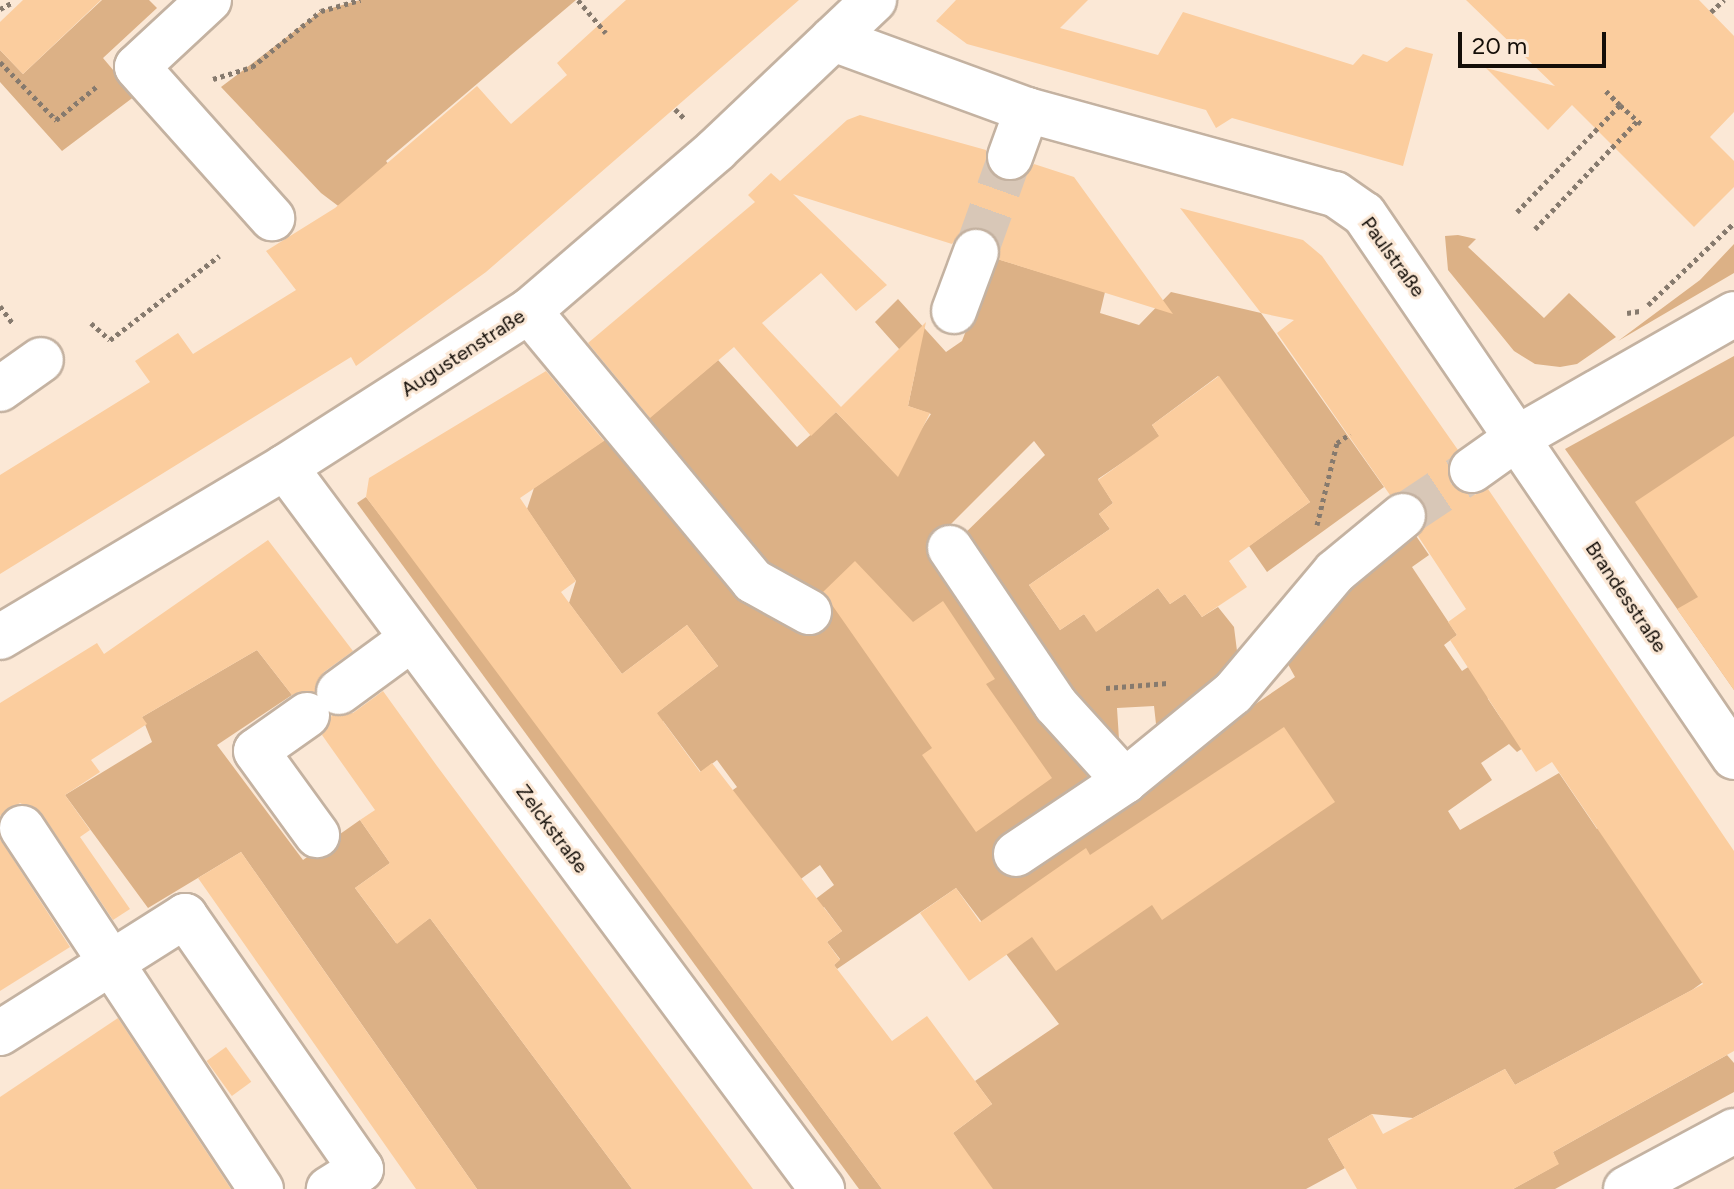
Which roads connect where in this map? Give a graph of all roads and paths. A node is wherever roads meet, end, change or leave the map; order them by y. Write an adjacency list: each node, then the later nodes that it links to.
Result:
1 (209, 0): 12 (street)
2 (360, 0): 13 (path)
3 (578, 0): 9 (path)
4 (874, 0): 10 (street, Augustenstraße)
5 (1724, 0): 8 (path)
6 (13, 2): 7 (path)
7 (0, 9)
8 (1711, 12)
9 (606, 33)
10 (833, 39): 16 (street, Paulstraße); 24 (street, Augustenstraße)
11 (0, 62): 12 (path)
12 (137, 67): 19 (street)
13 (207, 80)
14 (1606, 91): 15 (path)
15 (1620, 105): 18 (path); 21 (path)
16 (1027, 110): 17 (street); 32 (street, Paulstraße)
17 (1010, 157)
18 (1517, 212)
19 (272, 218)
20 (1734, 223): 26 (path)
21 (1535, 229)
22 (976, 252): 25 (street)
23 (219, 256): 28 (path)
24 (529, 311): 33 (street, Augustenstraße); 38 (street)
25 (954, 311)
26 (1627, 313)
27 (1734, 314): 32 (street)
28 (91, 323)
29 (41, 360): 30 (street)
30 (0, 389)
31 (1350, 434): 36 (path)
32 (1517, 438): 34 (street); 43 (street, Brandesstraße)
33 (285, 467): 39 (street, Augustenstraße); 40 (street, Zelckstraße)
34 (1472, 470)
35 (1403, 516): 41 (street)
36 (1313, 542)
37 (950, 548): 42 (street)
38 (809, 612)
39 (0, 637)
40 (410, 640): 46 (street); 53 (street, Zelckstraße)
41 (1233, 693): 42 (path); 44 (street)
42 (1056, 705): 44 (street)
43 (1734, 757)
44 (1125, 781): 47 (street)
45 (22, 828): 48 (street)
46 (317, 835)
47 (1016, 854)
48 (108, 964): 49 (street); 51 (street); 52 (street)
49 (0, 1033)
50 (1734, 1131): 54 (street)
51 (355, 1182)
52 (261, 1189)
53 (822, 1189)
54 (1626, 1189)

